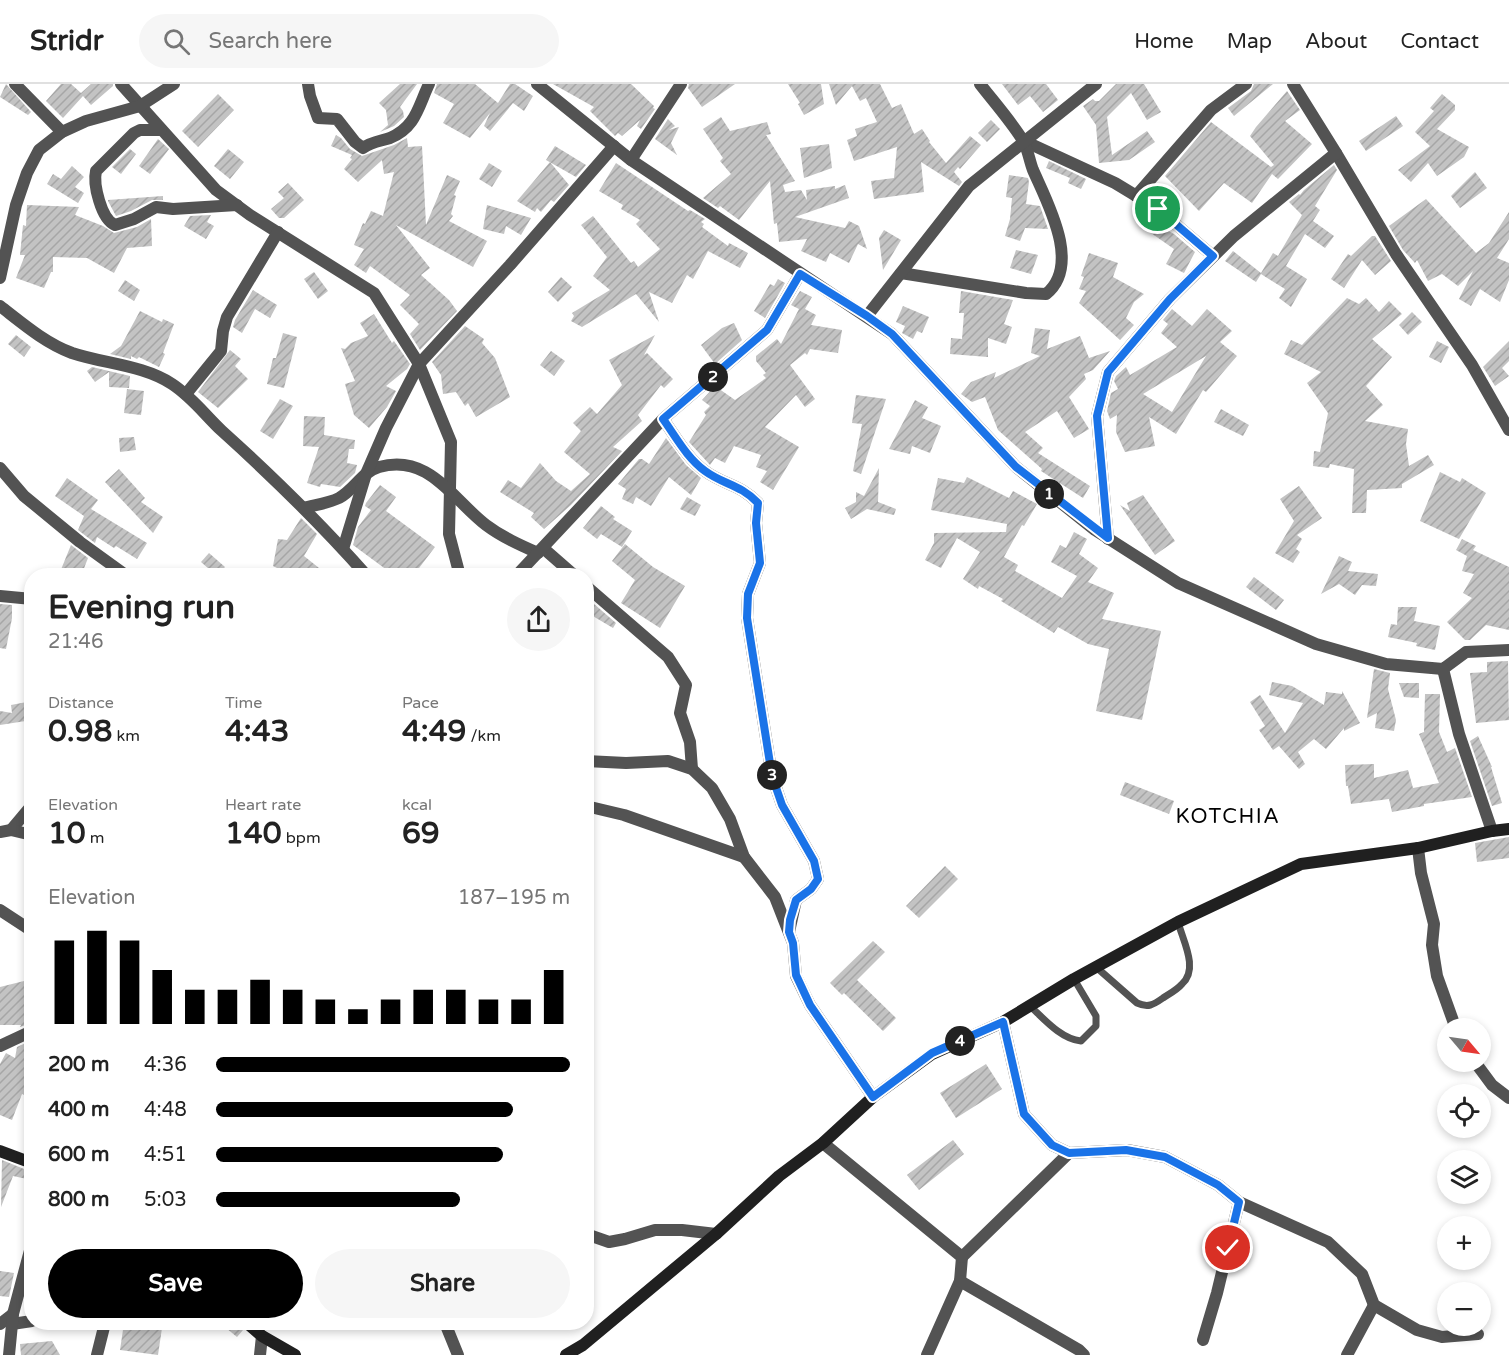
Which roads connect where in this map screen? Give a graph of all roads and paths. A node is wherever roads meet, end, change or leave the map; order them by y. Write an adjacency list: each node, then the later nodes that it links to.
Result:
1 (15, 84): 14 (street)
2 (121, 84): 12 (street)
3 (174, 84): 12 (street)
4 (308, 84): 5 (street)
5 (429, 84)
6 (537, 84): 16 (street)
7 (681, 84): 18 (street)
8 (980, 84): 15 (street)
9 (1096, 84): 15 (street)
10 (1246, 84): 19 (street)
11 (1293, 84): 17 (street)
12 (140, 106): 13 (street); 14 (street)
13 (161, 130): 20 (street); 20 (street)
14 (62, 132): 21 (street)
15 (1024, 141): 19 (street); 25 (street); 25 (street)
16 (614, 146): 18 (street); 30 (street)
17 (1336, 153): 24 (street); 33 (street)
18 (631, 160): 26 (street)
19 (1136, 196): 24 (street)
20 (237, 205): 23 (street)
21 (13, 220): 22 (street); 27 (street)
22 (0, 225)
23 (278, 232): 30 (street); 31 (street)
24 (1213, 256): 38 (street)
25 (902, 273): 29 (street)
26 (800, 274): 29 (street); 32 (street)
27 (0, 278)
28 (0, 306): 31 (street)
29 (867, 316): 38 (street)
30 (419, 364): 35 (street); 36 (street)
31 (186, 394): 37 (street)
32 (663, 419): 40 (street); 64 (street)
33 (1509, 429)
34 (0, 468): 41 (street)
35 (366, 474): 36 (street); 37 (street); 39 (street)
36 (449, 489): 40 (street); 43 (street)
37 (304, 508): 39 (street)
38 (1108, 538): 50 (street)
39 (343, 549): 42 (street)
40 (541, 551): 44 (street); 45 (street)
41 (116, 568)
42 (361, 568)
43 (458, 568)
44 (524, 568)
45 (564, 568)
46 (594, 593): 52 (street)
47 (0, 596): 48 (street)
48 (24, 598)
49 (1509, 650): 50 (street)
50 (1443, 669): 57 (street)
51 (594, 762): 52 (street)
52 (692, 769): 60 (street)
53 (594, 808): 60 (street)
54 (24, 813): 56 (street)
55 (1509, 829): 57 (main road)
56 (6, 831): 58 (street)
57 (1492, 831): 59 (main road)
58 (24, 834)
59 (1419, 848): 62 (main road); 68 (street)
60 (744, 857): 64 (street)
61 (0, 910): 63 (street)
62 (1178, 922): 65 (main road); 65 (lane)
63 (24, 926)
64 (789, 932): 73 (street)
65 (1096, 967): 66 (main road)
66 (1074, 979): 67 (main road); 67 (lane)
67 (1030, 1006): 69 (main road)
68 (1452, 1018)
69 (1003, 1022): 73 (main road); 77 (street)
70 (24, 1035): 71 (street)
71 (0, 1046)
72 (1482, 1072): 74 (street)
73 (873, 1097): 75 (main road)
74 (1509, 1098)
75 (823, 1143): 80 (main road); 82 (street)
76 (0, 1151): 78 (main road)
77 (1069, 1153): 79 (street); 82 (street)
78 (24, 1160)
79 (1239, 1202): 85 (street); 93 (street)
80 (716, 1234): 81 (street); 99 (main road)
81 (594, 1237)
82 (962, 1257): 84 (street)
83 (24, 1269): 86 (street)
84 (960, 1281): 100 (street); 101 (street)
85 (1374, 1305): 91 (street); 102 (street)
86 (8, 1321): 87 (street); 94 (street)
87 (24, 1321)
88 (103, 1330): 95 (street)
89 (255, 1330): 92 (main road)
90 (448, 1330): 98 (street)
91 (1437, 1335)
92 (262, 1336): 96 (street); 97 (main road)
93 (1203, 1340)
94 (9, 1355)
95 (97, 1355)
96 (260, 1355)
97 (295, 1355)
98 (458, 1355)
99 (566, 1355)
100 (927, 1355)
101 (1084, 1355)
102 (1347, 1355)

